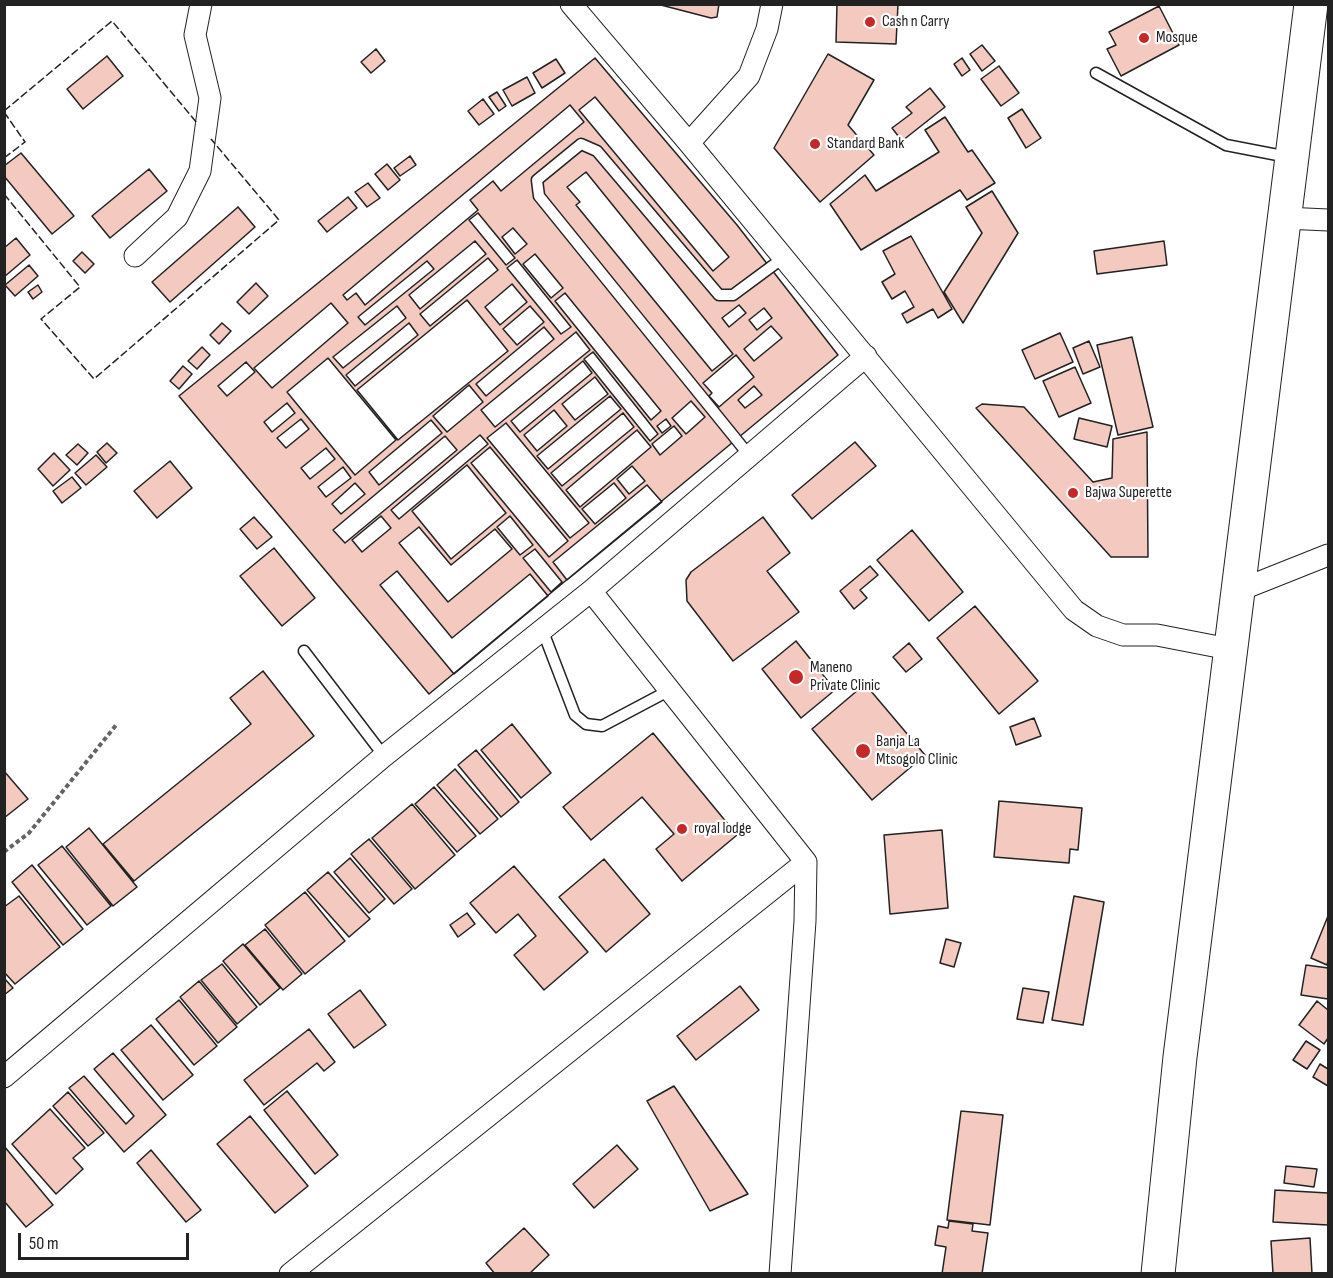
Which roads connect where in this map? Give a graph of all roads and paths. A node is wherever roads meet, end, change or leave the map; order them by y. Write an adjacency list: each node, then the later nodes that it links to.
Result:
1 (201, 4): 10 (street)
2 (571, 4): 6 (street)
3 (772, 4): 6 (street)
4 (1311, 4): 7 (highway)
5 (1096, 73): 7 (lane)
6 (690, 143): 11 (street)
7 (1291, 157): 8 (highway)
8 (1284, 219): 9 (street); 15 (highway)
9 (1329, 220)
10 (135, 256)
11 (783, 258): 12 (street); 13 (lane)
12 (866, 356): 13 (street); 18 (street)
13 (748, 454): 16 (street)
14 (1329, 555): 15 (street)
15 (1240, 590): 18 (highway)
16 (591, 591): 17 (street); 20 (street)
17 (542, 628): 20 (lane); 22 (street)
18 (1230, 649): 28 (highway)
19 (304, 651): 22 (lane)
20 (670, 690): 24 (street)
21 (117, 724): 23 (path)
22 (384, 756): 25 (street)
23 (4, 852)
24 (806, 862): 26 (street); 27 (street)
25 (4, 1077)
26 (290, 1274)
27 (780, 1274)
28 (1158, 1274)

